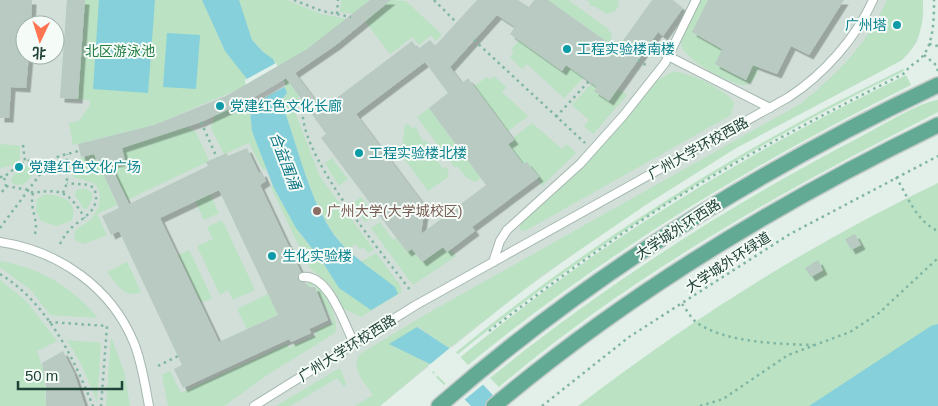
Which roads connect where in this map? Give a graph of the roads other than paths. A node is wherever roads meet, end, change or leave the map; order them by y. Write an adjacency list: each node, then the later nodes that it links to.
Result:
1 (696, 0): 3 (lane)
2 (873, 0): 5 (lane, 广州大学环校西路)
3 (668, 56): 5 (lane); 8 (lane)
4 (938, 85): 13 (main road, 大学城外环西路)
5 (770, 108): 8 (lane, 广州大学环校西路)
6 (938, 125): 14 (main road)
7 (0, 242): 11 (lane)
8 (493, 262): 10 (lane, 广州大学环校西路)
9 (303, 277): 10 (lane)
10 (354, 343): 12 (lane, 广州大学环校西路)
11 (149, 406)
12 (254, 406)
13 (439, 406)
14 (494, 406)

